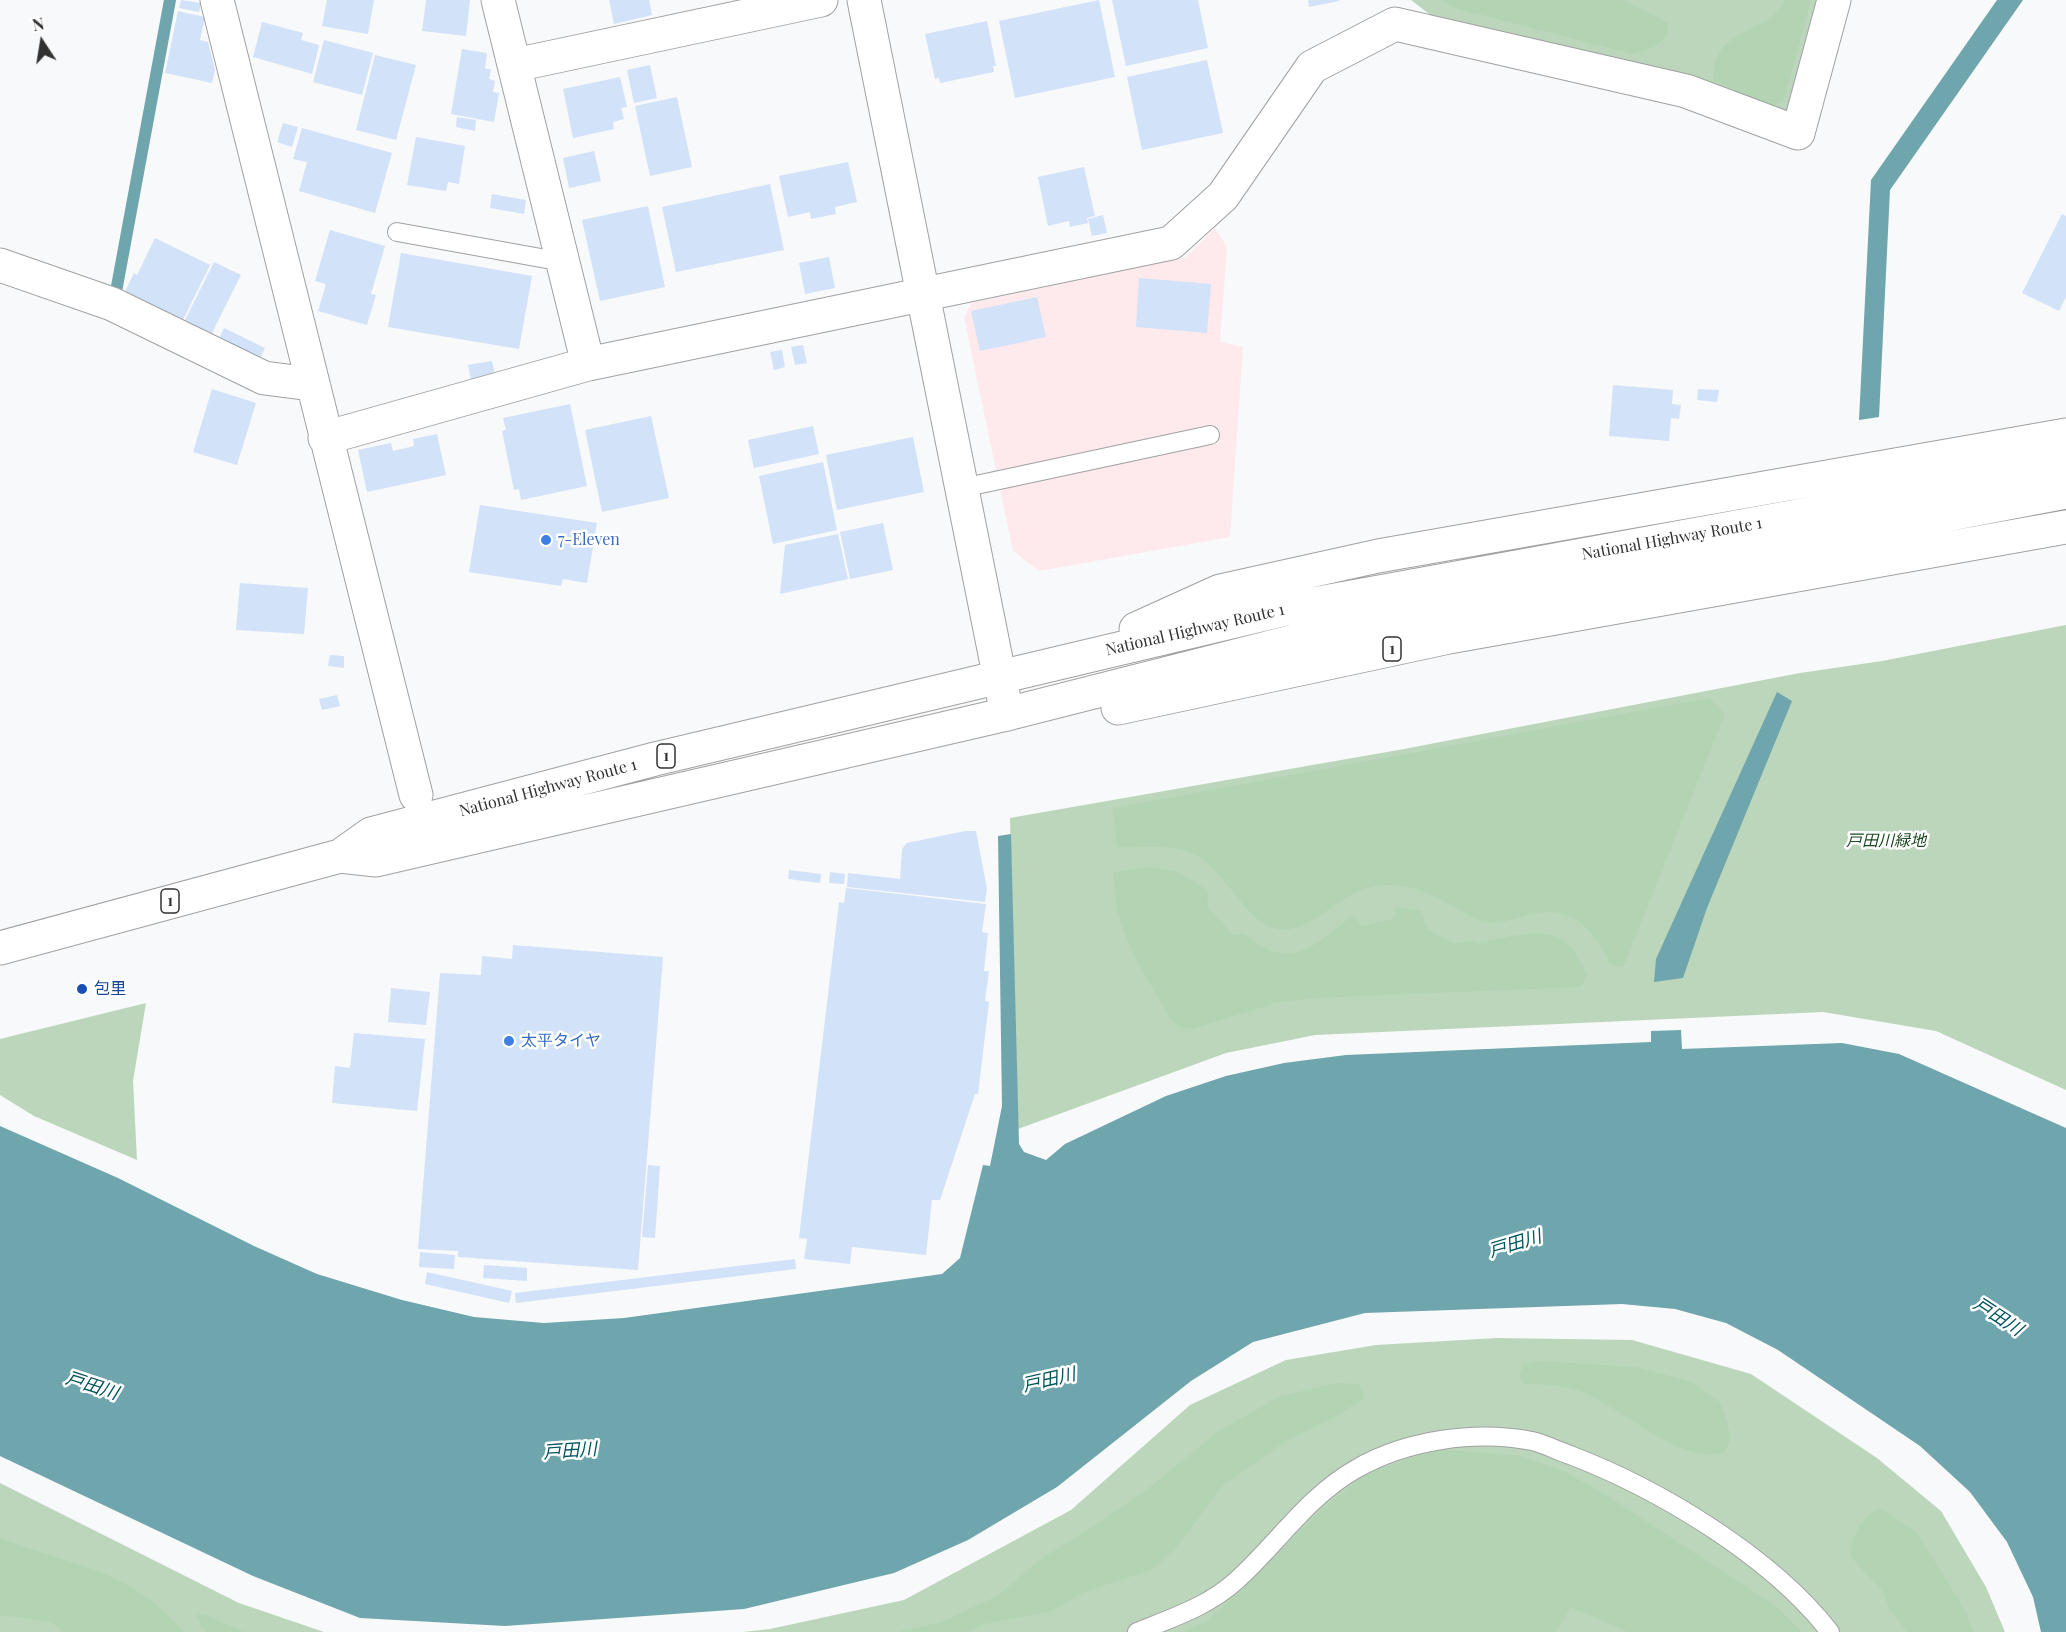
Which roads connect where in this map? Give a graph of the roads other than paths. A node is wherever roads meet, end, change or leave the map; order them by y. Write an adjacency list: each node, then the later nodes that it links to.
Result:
1 (217, 0): 13 (main road)
2 (498, 0): 7 (main road)
3 (821, 0): 7 (main road)
4 (864, 0): 11 (main road)
5 (1833, 0): 6 (main road)
6 (1393, 12): 11 (main road)
7 (515, 65): 9 (main road)
8 (396, 232): 9 (lane)
9 (563, 262): 12 (main road)
10 (0, 265): 13 (main road)
11 (922, 294): 12 (main road); 18 (main road)
12 (588, 364): 16 (main road)
13 (311, 384): 16 (main road)
14 (1210, 435): 18 (lane)
15 (2066, 435): 22 (main road, 1)
16 (325, 438): 26 (main road)
17 (2066, 467): 21 (main road, National Highway Route 1 / 1)
18 (962, 488): 23 (main road)
19 (2066, 492): 21 (main road, National Highway Route 1 / 1)
20 (2066, 527): 25 (main road, 1)
21 (1323, 619): 22 (main road, National Highway Route 1 / 1); 24 (main road, National Highway Route 1 / 1)
22 (1069, 659): 23 (main road, National Highway Route 1 / 1)
23 (1000, 676): 24 (main road); 27 (main road, National Highway Route 1 / 1)
24 (1007, 714): 25 (main road, National Highway Route 1 / 1)
25 (724, 780): 27 (main road, National Highway Route 1 / 1)
26 (416, 795)
27 (340, 856): 28 (main road, National Highway Route 1 / 1)
28 (0, 948)
29 (1137, 1632): 30 (lane)
30 (1830, 1632)

